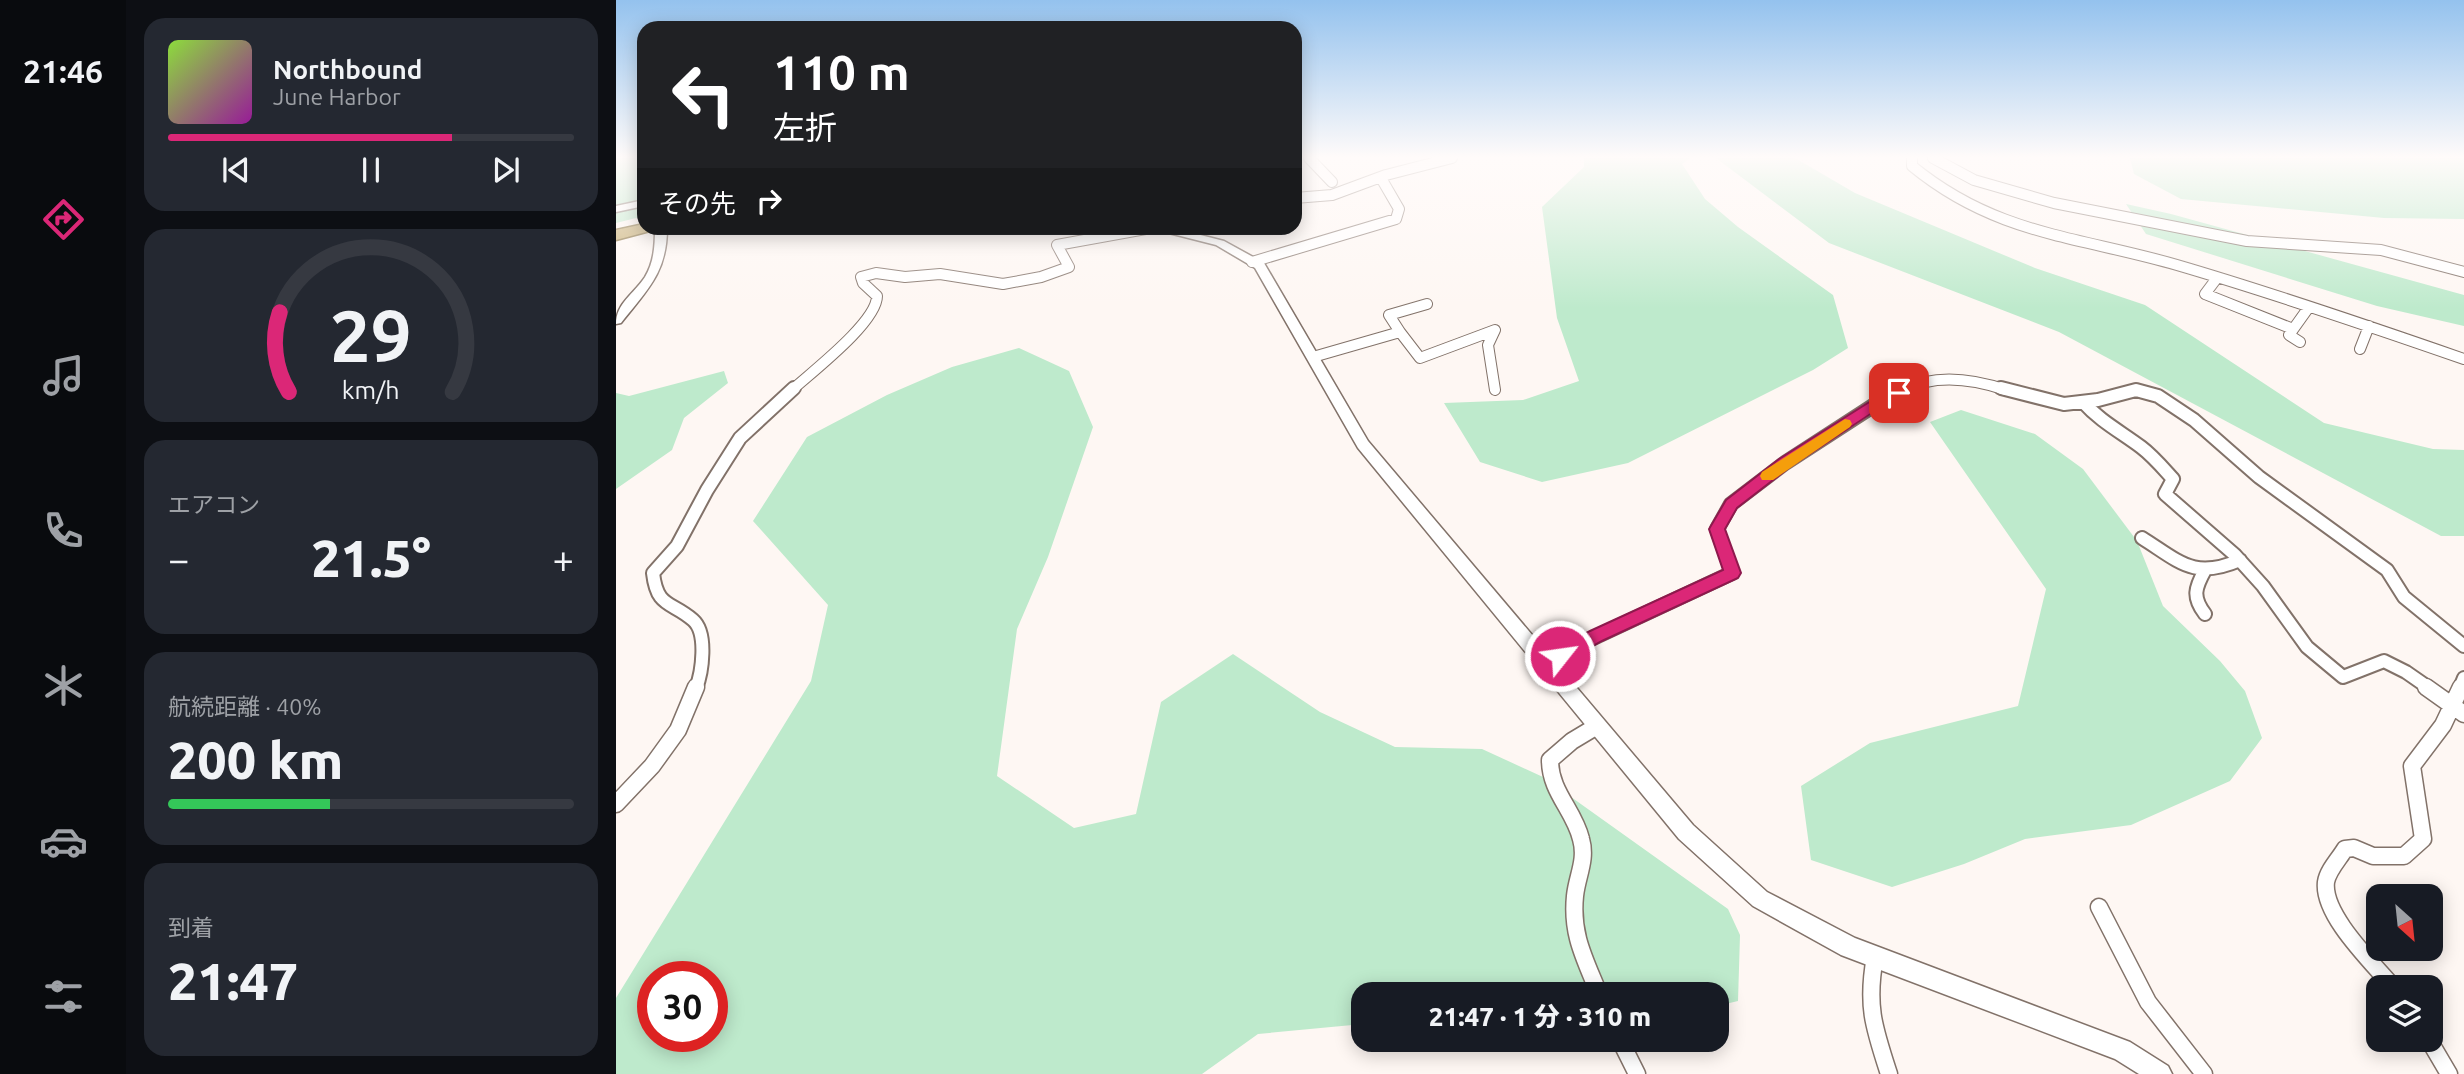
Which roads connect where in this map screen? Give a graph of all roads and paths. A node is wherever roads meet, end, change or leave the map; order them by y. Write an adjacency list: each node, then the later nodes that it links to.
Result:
1 (1398, 208): 9 (street)
2 (1977, 208): 11 (street)
3 (2078, 208): 10 (street)
4 (637, 230): 5 (highway)
5 (616, 235)
6 (661, 235): 14 (street)
7 (1112, 235): 33 (street)
8 (1189, 235): 9 (street)
9 (1252, 261): 20 (street)
10 (2464, 272)
11 (2217, 278): 13 (street); 16 (street)
12 (1427, 304): 17 (street)
13 (2309, 307): 15 (street); 16 (street)
14 (616, 320)
15 (2369, 326): 19 (street); 21 (street)
16 (2293, 329): 18 (street)
17 (1400, 332): 20 (street); 22 (street)
18 (2300, 342)
19 (2360, 349)
20 (1313, 357): 29 (street)
21 (2464, 359)
22 (1495, 390)
23 (2083, 402): 25 (street); 28 (street); 29 (street)
24 (2142, 538): 26 (street)
25 (2240, 560): 26 (street); 31 (street)
26 (2204, 570): 27 (street)
27 (2205, 614)
28 (2464, 646)
29 (1546, 666): 32 (street)
30 (2464, 678): 31 (street)
31 (2459, 711): 36 (street)
32 (1597, 726): 35 (street); 37 (street)
33 (616, 804)
34 (2099, 907): 43 (street)
35 (1875, 957): 41 (street); 42 (street)
36 (2384, 975)
37 (1594, 982)
38 (1626, 1052): 40 (street)
39 (2436, 1052): 44 (street)
40 (1637, 1074)
41 (1889, 1074)
42 (2160, 1074)
43 (2204, 1074)
44 (2449, 1074)

